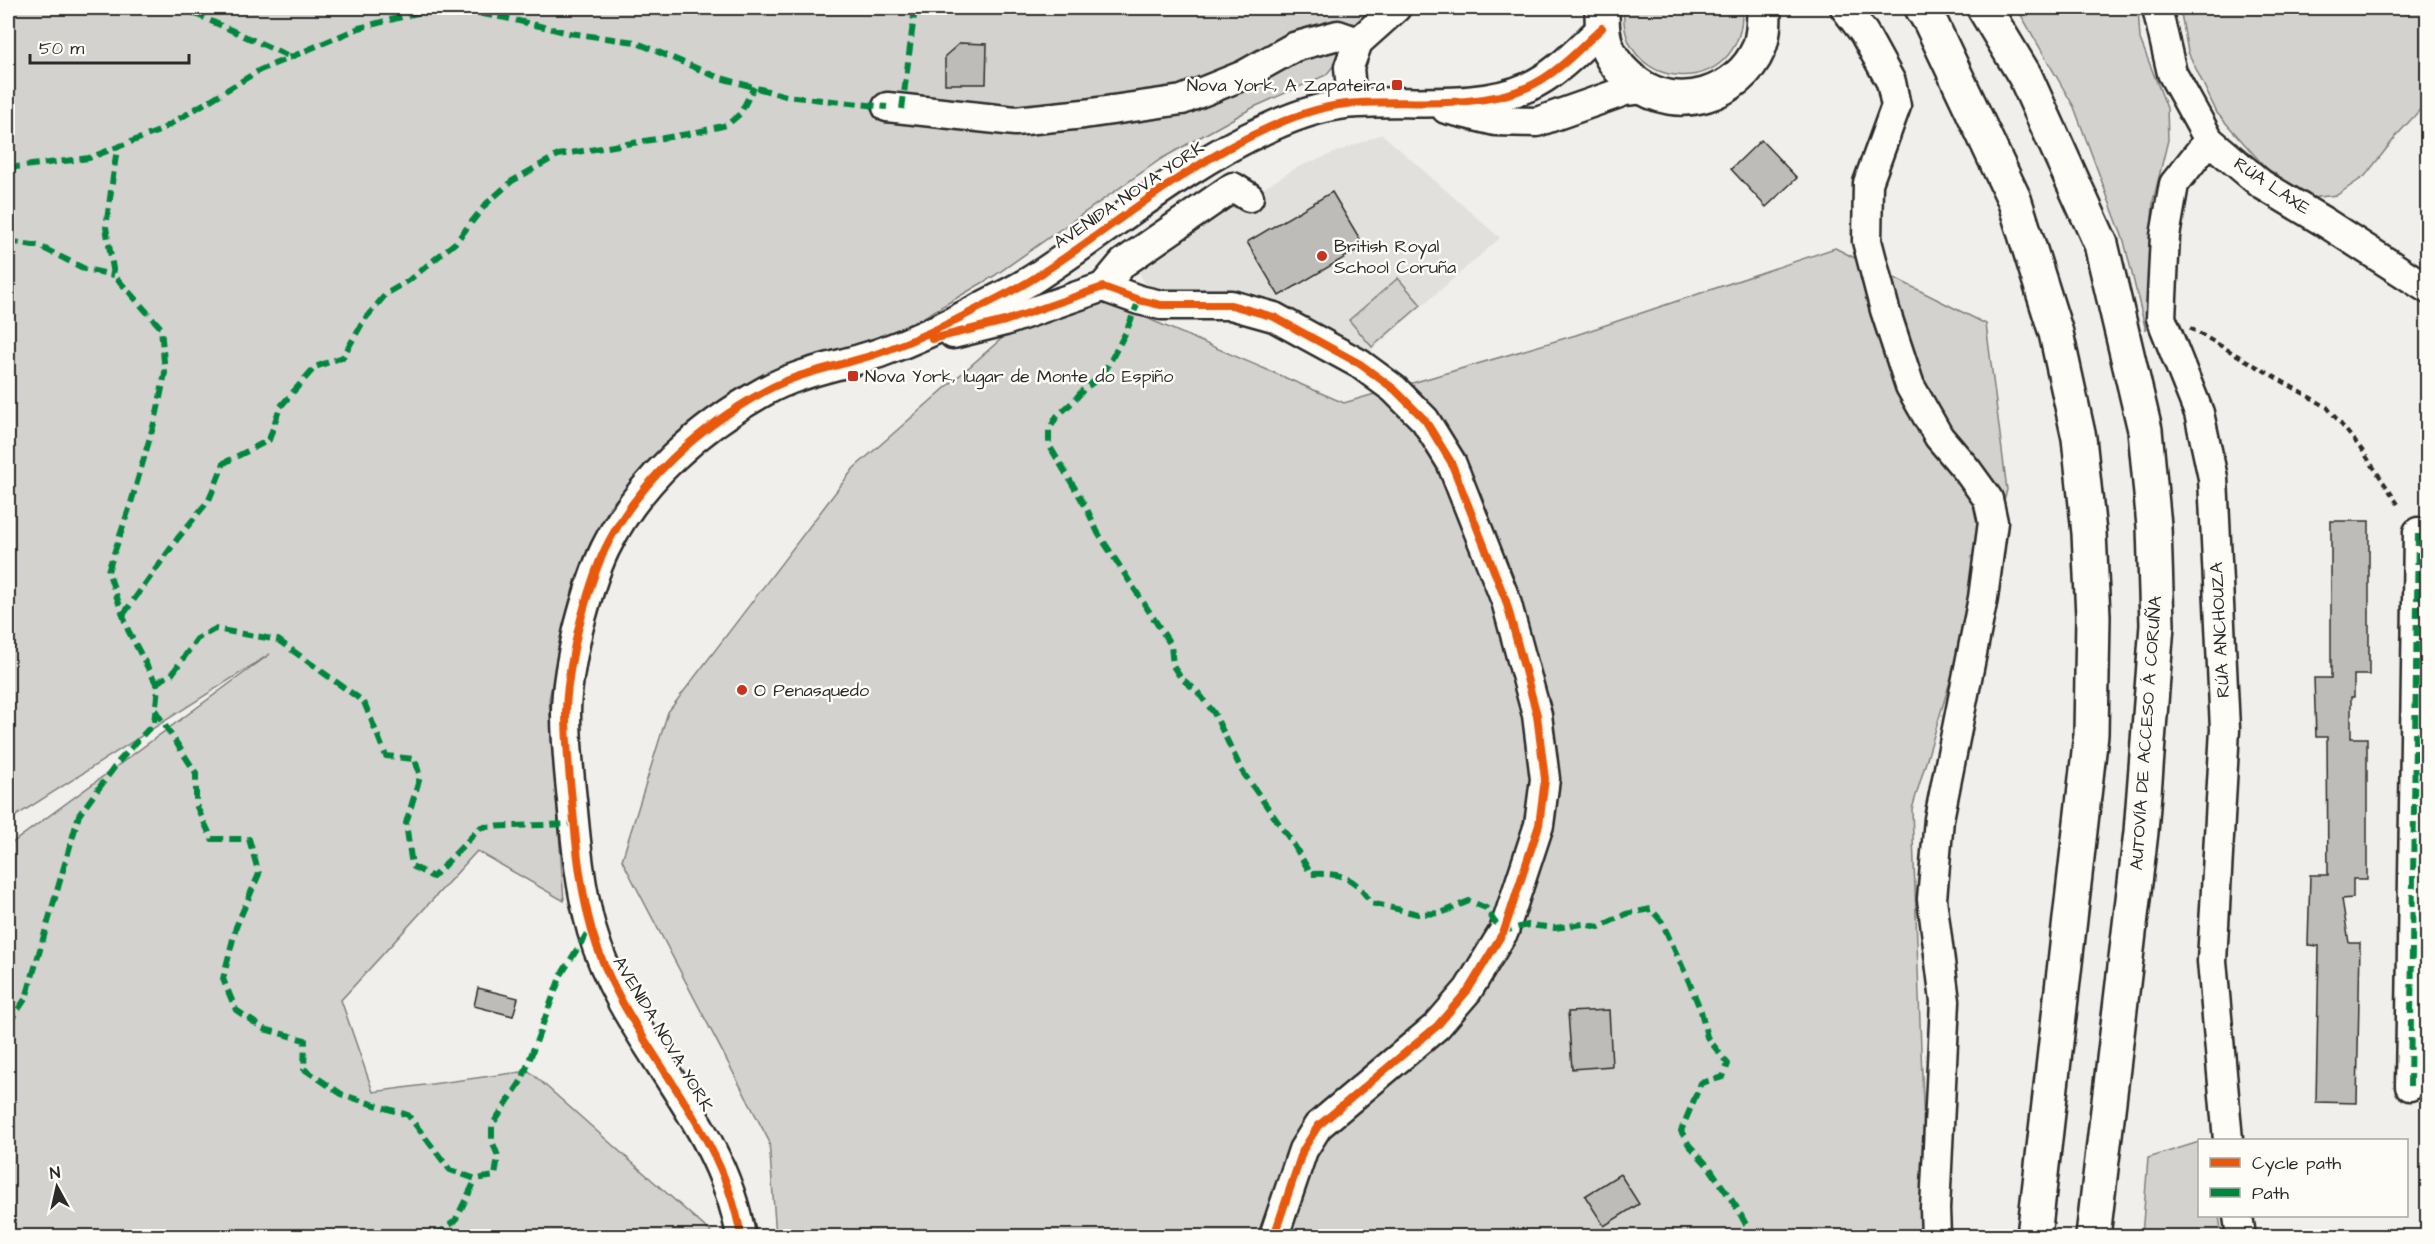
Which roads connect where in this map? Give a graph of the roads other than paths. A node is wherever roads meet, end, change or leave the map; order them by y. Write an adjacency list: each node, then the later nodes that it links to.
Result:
1 (1396, 8): 8 (street)
2 (1764, 8): 9 (main road)
3 (1845, 8): 25 (street)
4 (1922, 8): 26 (main road)
5 (1984, 8): 27 (main road, AUTOVÍA DE ACCESO Á CORUÑA)
6 (2157, 8): 13 (street, RÚA LAXE)
7 (1602, 18): 9 (main road); 10 (street, AVENIDA NOVA YORK)
8 (1359, 42): 11 (street); 12 (street)
9 (1644, 89): 10 (street, AVENIDA NOVA YORK)
10 (1421, 101): 11 (street, AVENIDA NOVA YORK)
11 (1352, 103): 17 (street, AVENIDA NOVA YORK)
12 (887, 107)
13 (2209, 140): 16 (street, RÚA LAXE); 21 (street, RÚA ANCHOUZA)
14 (1249, 197): 15 (street)
15 (1103, 286): 17 (street, AVENIDA NOVA YORK); 24 (street)
16 (2427, 289)
17 (879, 353): 23 (street, AVENIDA NOVA YORK)
18 (2418, 532): 19 (street)
19 (2422, 600): 20 (street)
20 (2409, 1086)
21 (2228, 1139)
22 (2238, 1217): 28 (street)
23 (741, 1236)
24 (1274, 1236)
25 (1936, 1236)
26 (2034, 1236)
27 (2092, 1236)
28 (2241, 1236)

